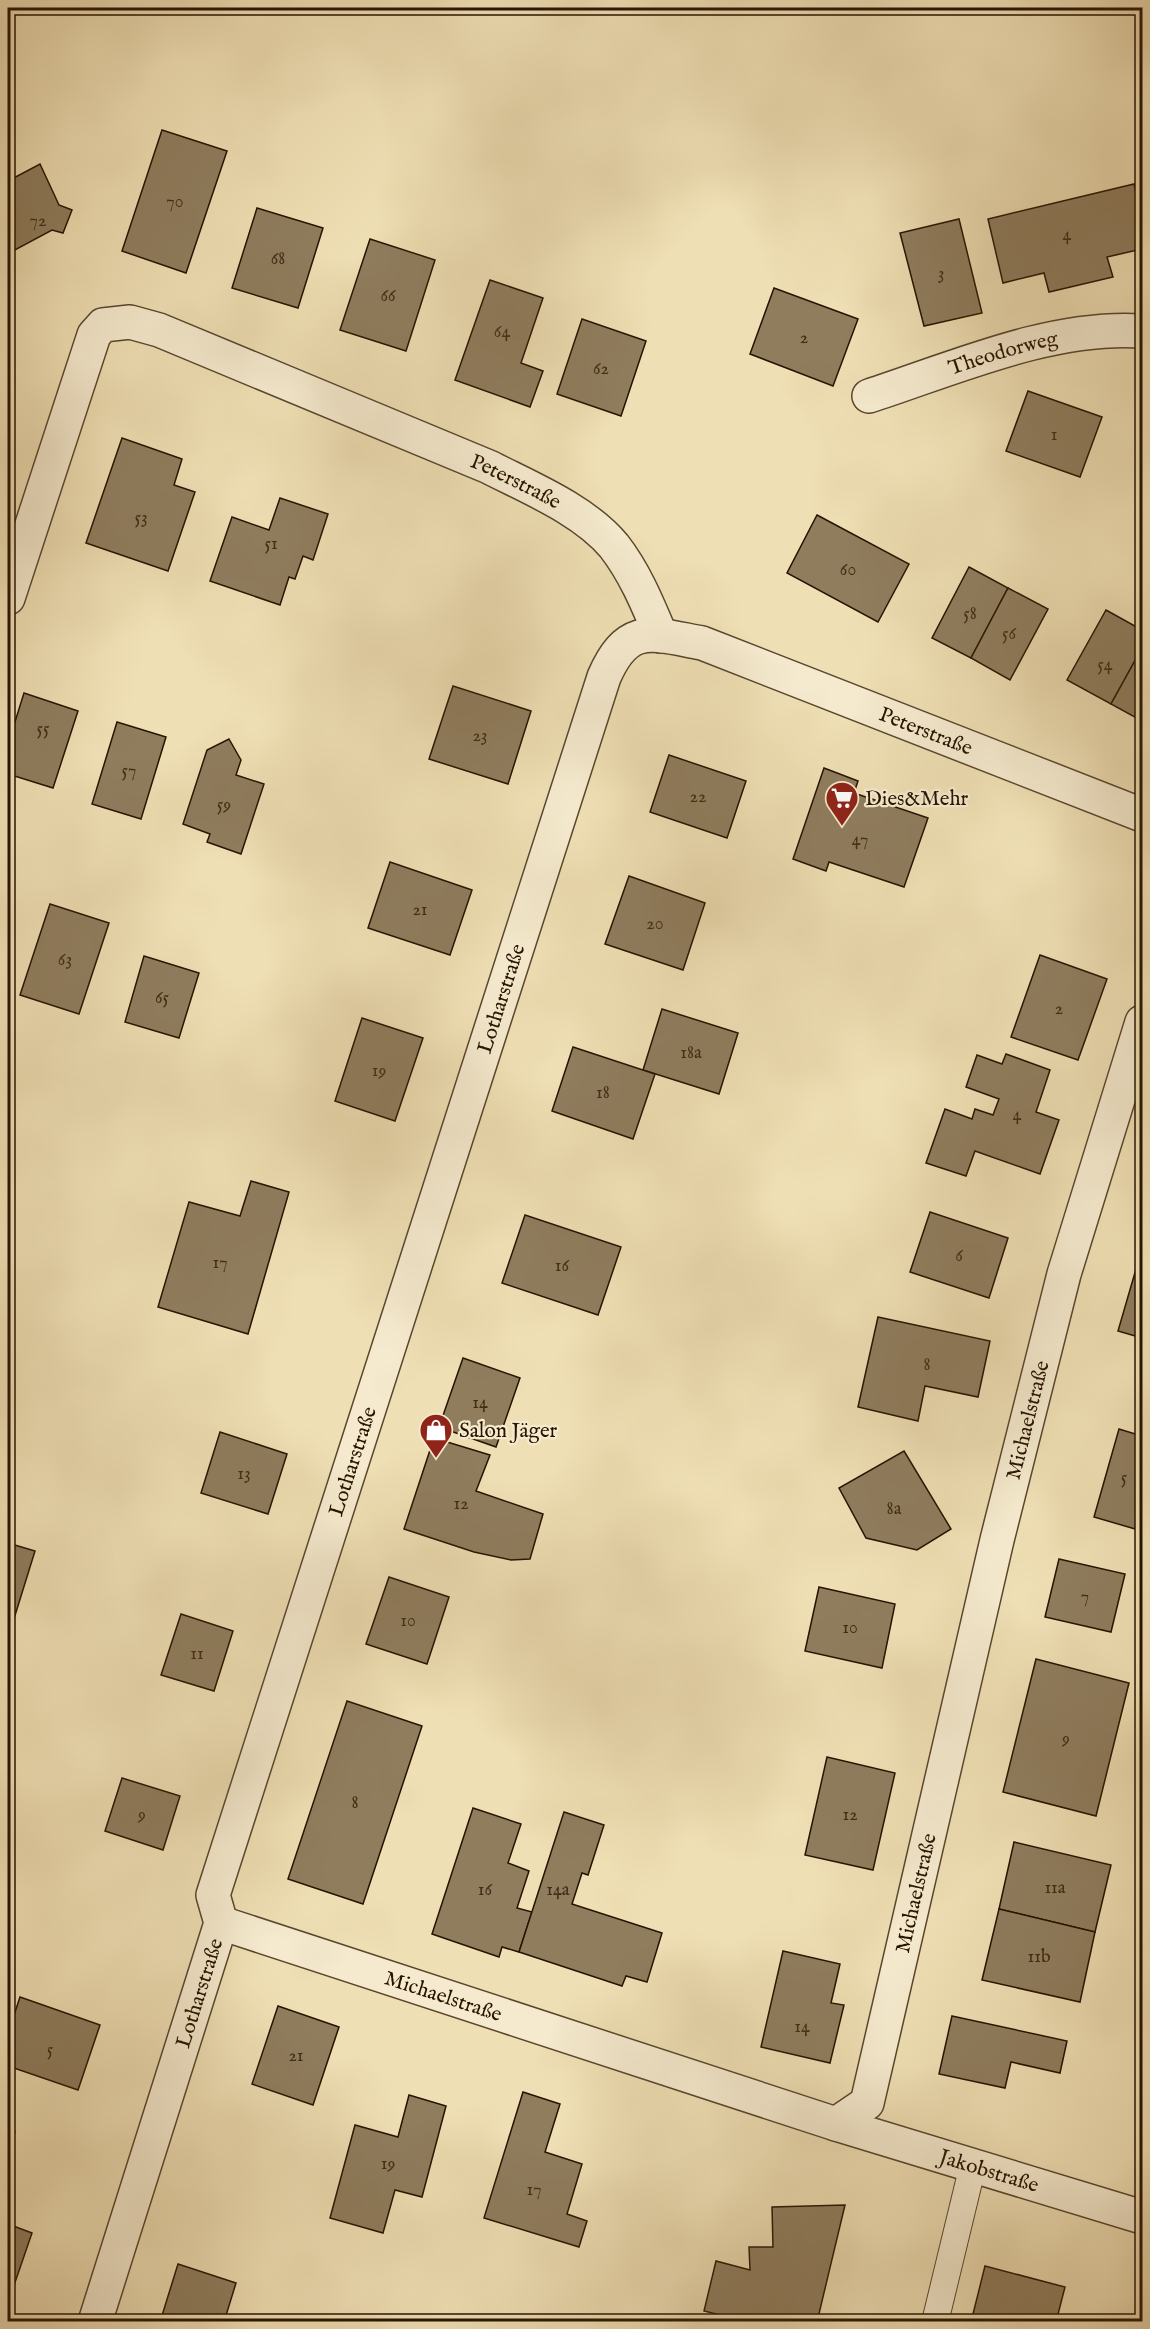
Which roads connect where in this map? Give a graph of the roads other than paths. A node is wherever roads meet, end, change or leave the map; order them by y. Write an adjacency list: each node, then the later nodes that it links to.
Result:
1 (1143, 331): 2 (street, Theodorweg)
2 (869, 396)
3 (8, 598): 4 (street, Peterstraße)
4 (661, 636): 5 (street, Peterstraße); 7 (street, Lotharstraße)
5 (1143, 815)
6 (1143, 1022): 8 (street, Michaelstraße)
7 (221, 1923): 8 (street, Michaelstraße); 11 (street, Lotharstraße)
8 (836, 2124): 9 (street, Jakobstraße)
9 (973, 2165): 10 (street, Jakobstraße); 12 (lane)
10 (1143, 2217)
11 (95, 2322)
12 (935, 2322)

